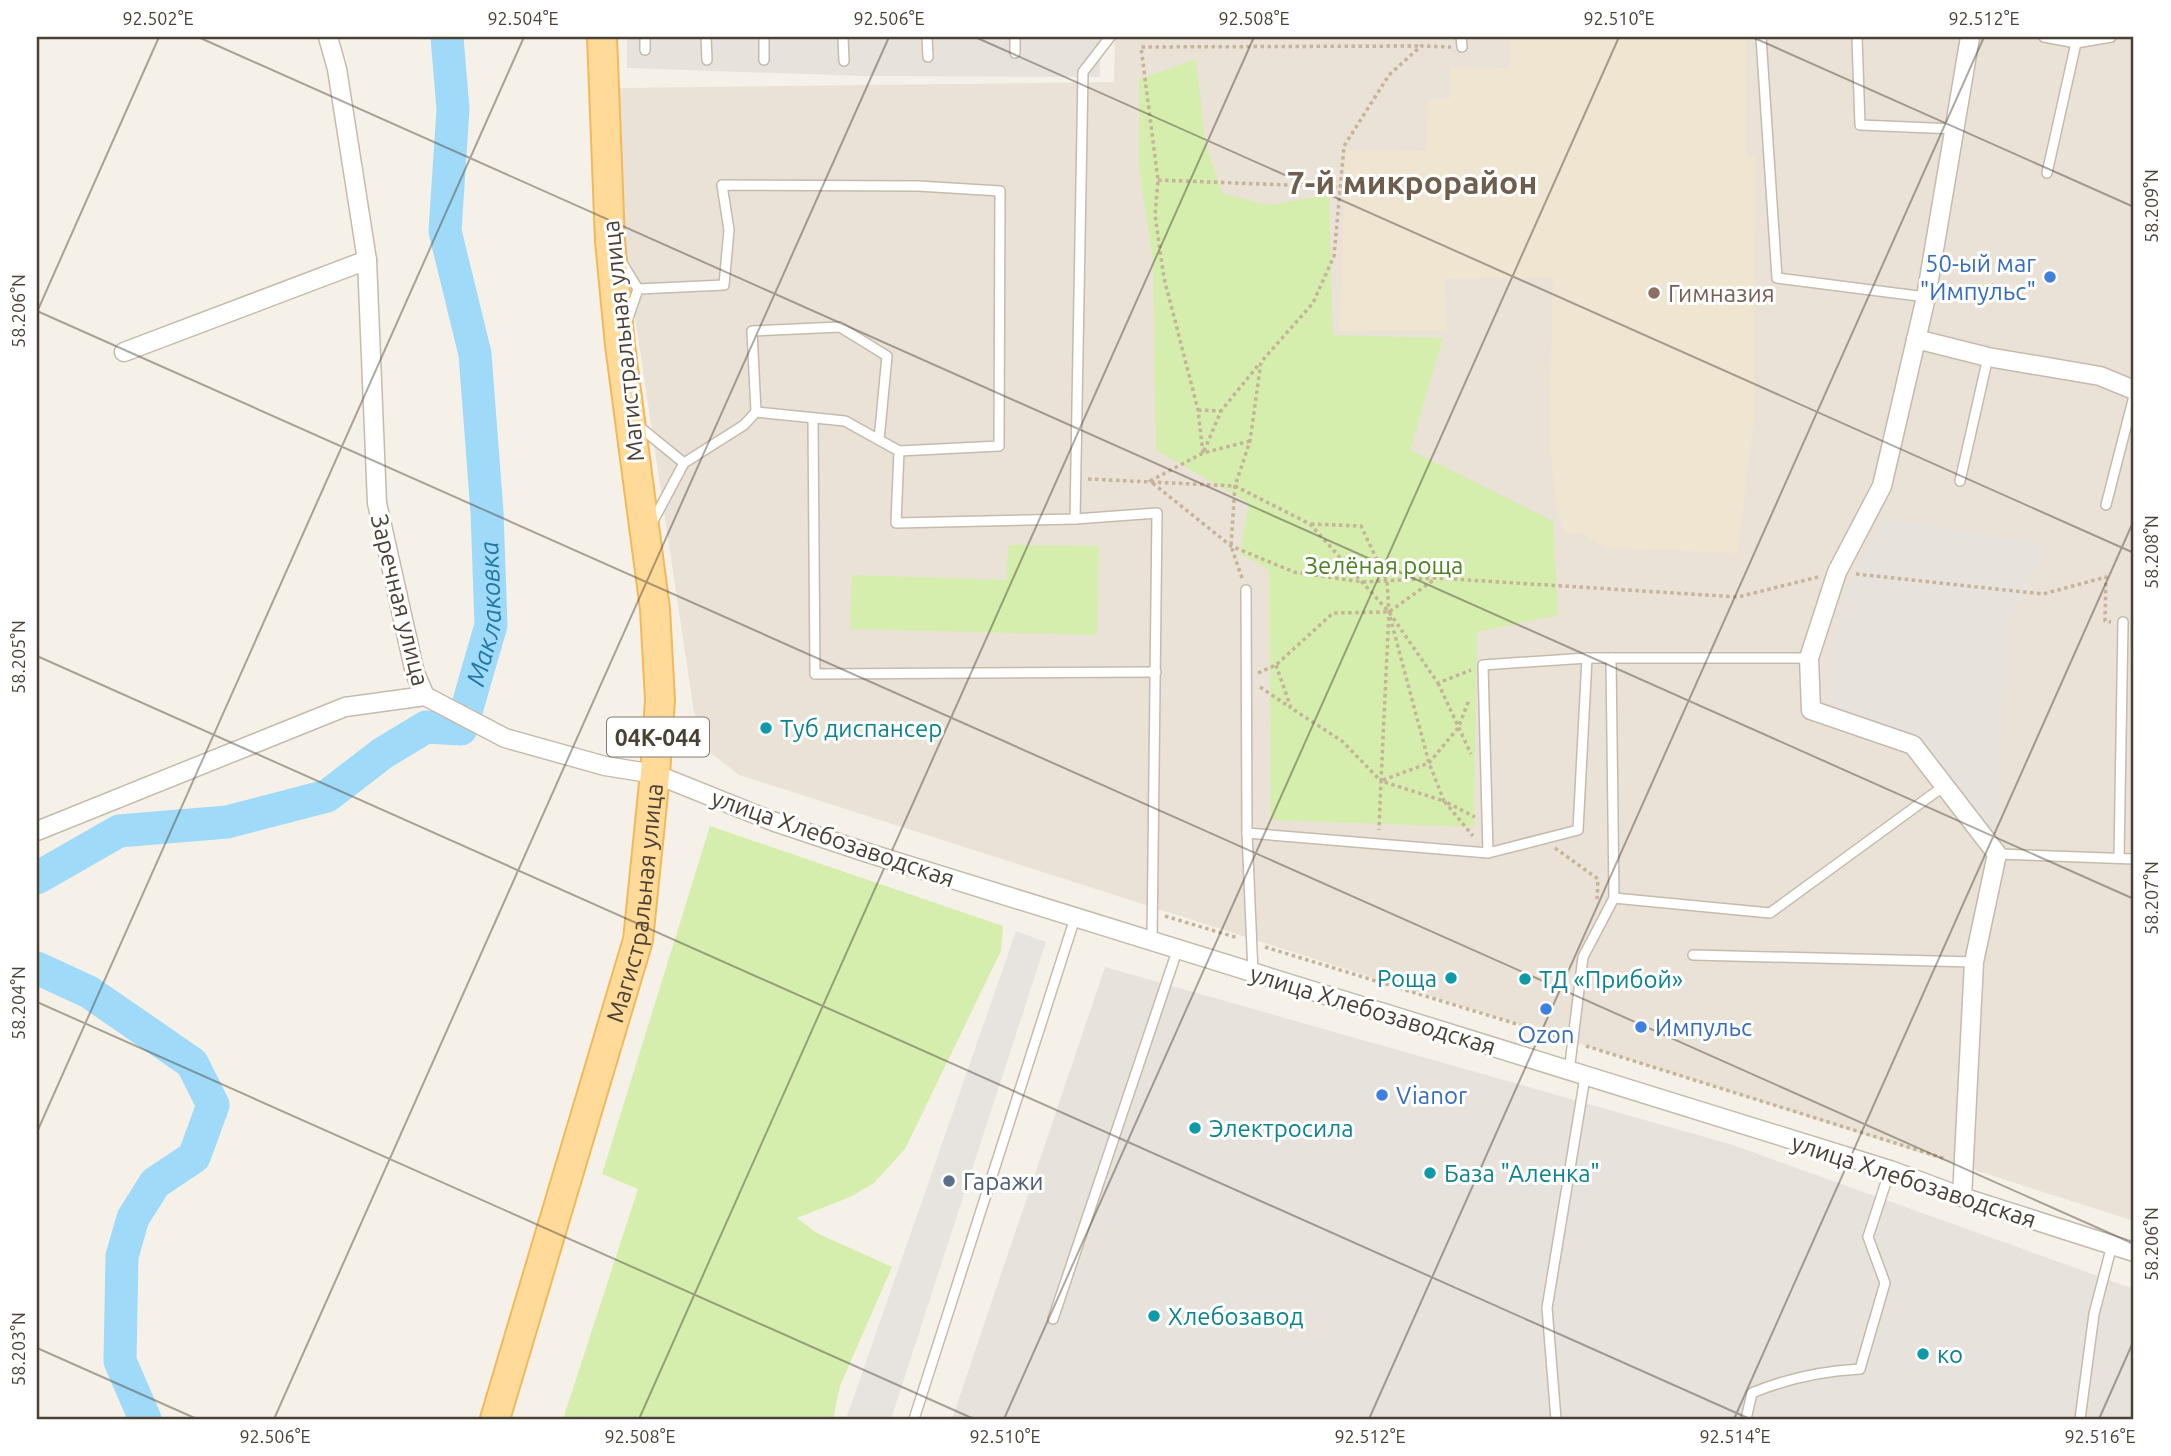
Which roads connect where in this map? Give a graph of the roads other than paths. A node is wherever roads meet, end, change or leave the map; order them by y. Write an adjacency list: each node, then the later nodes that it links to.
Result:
1 (328, 37): 25 (street, Заречная улица)
2 (602, 37): 24 (main road, Магистральная улица / 04К-044)
3 (645, 37): 16 (lane)
4 (706, 37): 20 (lane)
5 (764, 37): 19 (lane)
6 (843, 37): 21 (lane)
7 (928, 37): 18 (lane)
8 (1015, 37): 17 (lane)
9 (1110, 37): 42 (lane)
10 (1761, 37): 27 (lane)
11 (1857, 37): 22 (lane)
12 (1970, 37): 22 (street)
13 (2044, 37): 15 (lane)
14 (2111, 37): 15 (lane)
15 (2077, 40): 23 (lane)
16 (645, 50)
17 (1016, 53)
18 (928, 57)
19 (764, 60)
20 (707, 61)
21 (844, 61)
22 (1955, 129): 27 (street)
23 (2047, 173)
24 (610, 241): 26 (lane); 29 (main road, Магистральная улица / 04К-044)
25 (368, 260): 30 (street); 50 (street, Заречная улица)
26 (638, 289): 29 (lane); 38 (lane)
27 (1926, 297): 28 (street)
28 (1916, 339): 31 (street); 48 (street)
29 (620, 345): 35 (main road, Магистральная улица / 04К-044)
30 (124, 352)
31 (1989, 357): 32 (street); 40 (lane)
32 (2134, 390)
33 (2134, 396): 41 (lane)
34 (757, 412): 36 (lane); 37 (lane); 39 (lane)
35 (629, 418): 39 (lane); 43 (main road, Магистральная улица / 04К-044)
36 (813, 419): 37 (lane); 49 (lane)
37 (879, 440): 38 (lane)
38 (899, 450): 42 (lane)
39 (684, 463): 43 (lane)
40 (1960, 481)
41 (2106, 505)
42 (1074, 519): 49 (lane)
43 (644, 538): 51 (main road, Магистральная улица / 04К-044)
44 (1246, 590): 54 (lane)
45 (2123, 622): 57 (lane)
46 (1587, 658): 47 (lane); 55 (lane); 55 (lane)
47 (1611, 658): 48 (lane); 59 (lane)
48 (1809, 658): 52 (street)
49 (1156, 672): 61 (lane)
50 (425, 696): 51 (street, улица Хлебозаводская); 53 (street, Заречная улица)
51 (655, 774): 60 (street, улица Хлебозаводская); 72 (main road, Магистральная улица / 04К-044)
52 (1944, 786): 56 (street); 59 (lane)
53 (37, 831)
54 (1247, 833): 55 (lane); 65 (lane)
55 (1488, 853)
56 (1997, 854): 57 (lane); 64 (street)
57 (2119, 859): 58 (lane)
58 (2134, 859)
59 (1614, 898): 66 (lane)
60 (1075, 918): 61 (street, улица Хлебозаводская); 73 (lane)
61 (1152, 942): 62 (street, улица Хлебозаводская)
62 (1177, 951): 65 (street, улица Хлебозаводская); 71 (lane)
63 (1693, 955): 64 (lane)
64 (1974, 962): 68 (street)
65 (1254, 973): 66 (street, улица Хлебозаводская)
66 (1577, 1074): 67 (street, улица Хлебозаводская); 74 (lane)
67 (1890, 1170): 68 (street, улица Хлебозаводская); 75 (lane)
68 (1962, 1197): 69 (street, улица Хлебозаводская)
69 (2112, 1245): 70 (street, улица Хлебозаводская); 76 (lane)
70 (2134, 1252)
71 (1053, 1318)
72 (495, 1419)
73 (915, 1419)
74 (1556, 1419)
75 (1746, 1419)
76 (2080, 1419)

